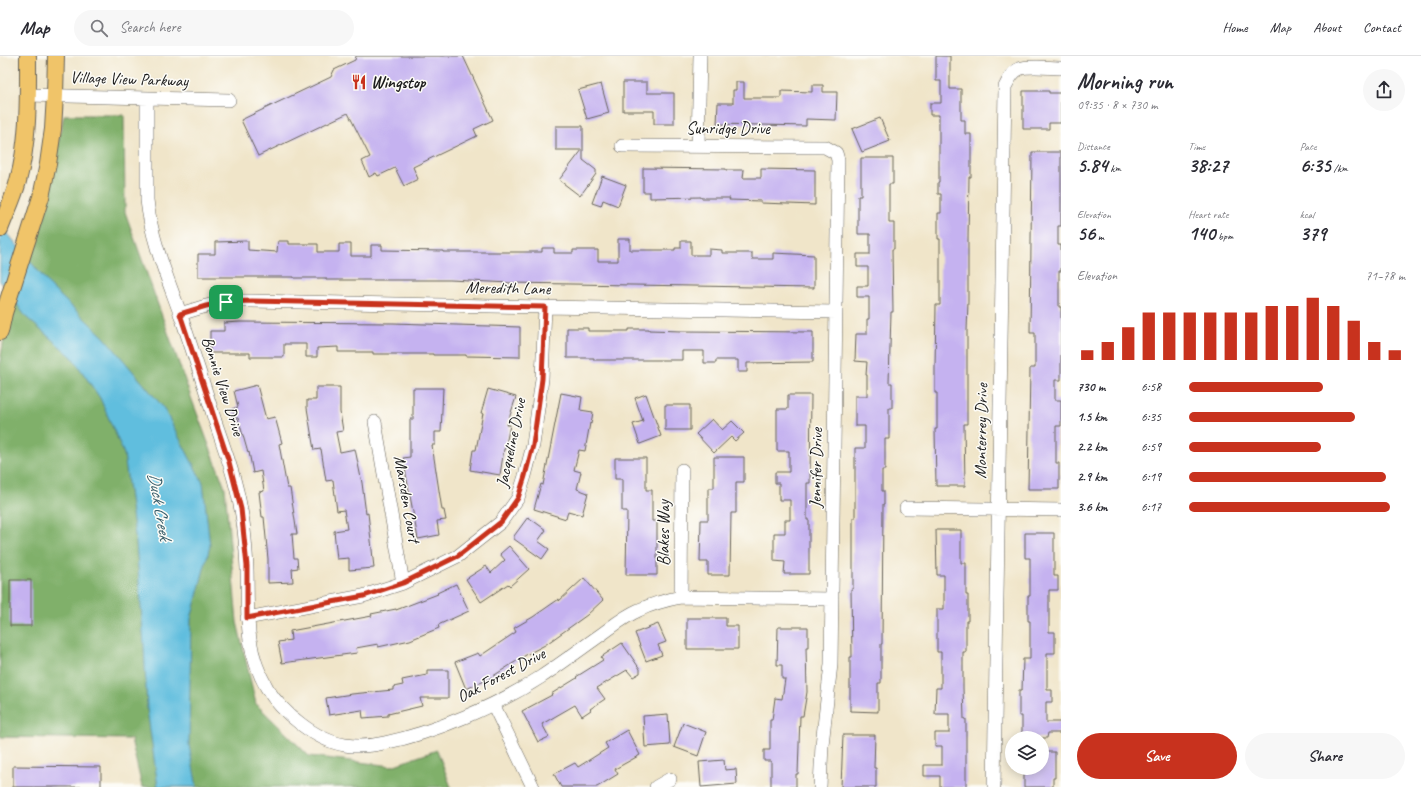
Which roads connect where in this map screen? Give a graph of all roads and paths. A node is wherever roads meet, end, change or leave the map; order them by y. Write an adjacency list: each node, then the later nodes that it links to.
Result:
1 (28, 56): 5 (main road)
2 (56, 56): 6 (main road)
3 (700, 56): 10 (street)
4 (1061, 68): 21 (street, Monterrey Drive)
5 (28, 95): 6 (street, Village View Parkway); 12 (main road)
6 (56, 95): 7 (street, Village View Parkway); 14 (main road)
7 (147, 98): 8 (street, Village View Parkway); 16 (street, Bonnie View Drive)
8 (229, 100)
9 (622, 146): 10 (street, Sunridge Drive)
10 (698, 146): 11 (street, Sunridge Drive)
11 (833, 151): 15 (street, Jennifer Drive)
12 (0, 229)
13 (545, 307): 15 (street, Meredith Lane); 16 (street, Meredith Lane); 23 (street, Jacqueline Drive)
14 (2, 312): 17 (main road)
15 (836, 312): 25 (street, Jennifer Drive)
16 (180, 314): 26 (street, Bonnie View Drive)
17 (0, 332)
18 (375, 422): 23 (street, Marsden Court)
19 (682, 470): 24 (street, Blakes Way)
20 (906, 508): 21 (street)
21 (998, 509): 22 (street); 32 (street, Monterrey Drive)
22 (1061, 510)
23 (403, 583): 26 (street, Jacqueline Drive)
24 (681, 597): 25 (street, Oak Forest Drive); 27 (street, Oak Forest Drive)
25 (832, 599): 31 (street, Jennifer Drive)
26 (247, 618): 27 (street, Oak Forest Drive)
27 (493, 704): 29 (street)
28 (670, 779): 30 (street)
29 (533, 787)
30 (656, 787)
31 (820, 787)
32 (994, 787)

